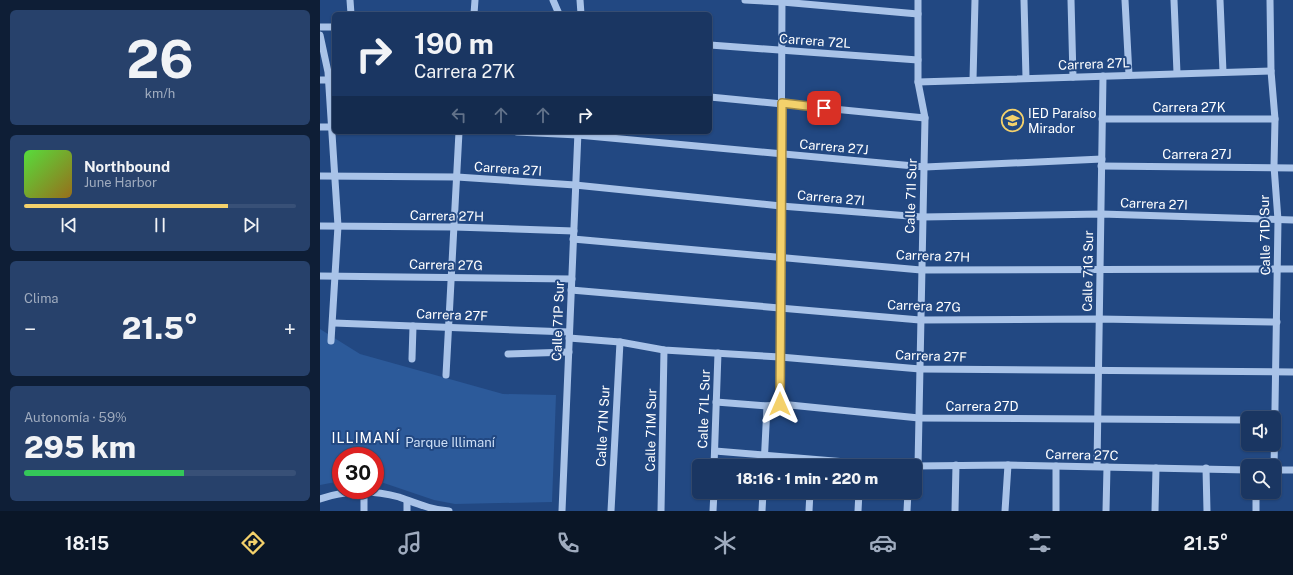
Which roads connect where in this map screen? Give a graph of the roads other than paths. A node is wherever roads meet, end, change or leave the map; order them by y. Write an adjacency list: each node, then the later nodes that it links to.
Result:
1 (350, 0): 15 (street)
2 (475, 0): 16 (street)
3 (553, 0): 17 (street)
4 (580, 0): 18 (street)
5 (745, 0): 14 (street)
6 (918, 0): 19 (street, Calle 71I Sur)
7 (975, 0): 35 (street)
8 (1024, 0): 33 (street)
9 (1071, 0): 32 (street)
10 (1125, 0): 30 (street)
11 (1174, 0): 28 (street)
12 (1220, 0): 27 (street)
13 (1270, 0): 26 (street, Calle 71D Sur)
14 (782, 1): 19 (street); 24 (street)
15 (351, 12)
16 (474, 12)
17 (558, 12)
18 (581, 12)
19 (918, 14): 25 (street, Calle 71I Sur)
20 (320, 27): 21 (street)
21 (332, 27)
22 (320, 35): 29 (street)
23 (712, 45): 24 (street, Carrera 72L)
24 (782, 50): 25 (street, Carrera 72L); 38 (street)
25 (918, 60): 36 (street, Calle 71I Sur)
26 (1271, 71): 27 (street, Carrera 27L); 41 (street, Calle 71D Sur)
27 (1223, 72): 28 (street, Carrera 27L)
28 (1177, 73): 30 (street, Carrera 27L)
29 (331, 75): 34 (street); 43 (street)
30 (1129, 75): 31 (street, Carrera 27L)
31 (1103, 76): 32 (street, Carrera 27L); 40 (street, Calle 71G Sur)
32 (1073, 77): 33 (street, Carrera 27L)
33 (1026, 78): 35 (street, Carrera 27L)
34 (320, 80)
35 (972, 80): 36 (street, Carrera 27L)
36 (918, 82): 39 (street, Calle 71I Sur)
37 (712, 97): 38 (street)
38 (782, 103): 39 (street); 47 (street)
39 (925, 118): 50 (street, Calle 71I Sur)
40 (1102, 119): 41 (street, Carrera 27K); 48 (street, Calle 71G Sur)
41 (1275, 119): 49 (street, Calle 71D Sur)
42 (320, 127): 43 (street)
43 (332, 127)
44 (333, 134): 53 (street)
45 (459, 134): 54 (street)
46 (578, 134): 47 (street, Carrera 27J); 55 (street, Calle 71P Sur)
47 (781, 155): 50 (street, Carrera 27J); 56 (street)
48 (1102, 163): 49 (street, Carrera 27J); 50 (street, Carrera 27J); 57 (street, Calle 71G Sur)
49 (1274, 166): 51 (street, Carrera 27J); 59 (street, Calle 71D Sur)
50 (925, 167): 58 (street, Calle 71I Sur)
51 (1293, 168)
52 (320, 176): 53 (street, Carrera 27I)
53 (336, 176): 54 (street, Carrera 27I); 62 (street)
54 (457, 177): 55 (street, Carrera 27I); 63 (street)
55 (575, 185): 56 (street, Carrera 27I); 64 (street, Calle 71P Sur)
56 (781, 206): 58 (street, Carrera 27I); 66 (street)
57 (1101, 214): 58 (street, Carrera 27I); 59 (street, Carrera 27I); 68 (street, Calle 71G Sur)
58 (922, 217): 70 (street, Calle 71I Sur)
59 (1278, 220): 60 (street, Carrera 27I); 67 (street, Calle 71D Sur)
60 (1293, 220)
61 (320, 226): 62 (street, Carrera 27H)
62 (338, 226): 63 (street, Carrera 27H); 72 (street)
63 (454, 227): 64 (street, Carrera 27H); 73 (street)
64 (574, 231): 65 (street, Calle 71P Sur)
65 (573, 239): 66 (street, Carrera 27H); 74 (street, Calle 71P Sur)
66 (781, 257): 70 (street, Carrera 27H); 76 (street)
67 (1278, 268): 68 (street, Carrera 27H); 69 (street, Carrera 27H); 79 (street, Calle 71D Sur)
68 (1100, 269): 70 (street, Carrera 27H); 77 (street, Calle 71G Sur)
69 (1293, 269)
70 (921, 270): 78 (street, Calle 71I Sur)
71 (320, 276): 72 (street, Carrera 27G)
72 (334, 276): 73 (street, Carrera 27G); 80 (street)
73 (451, 277): 74 (street, Carrera 27G); 82 (street)
74 (572, 279): 75 (street, Calle 71P Sur)
75 (571, 290): 76 (street, Carrera 27G); 83 (street, Calle 71P Sur)
76 (781, 307): 78 (street, Carrera 27G); 90 (street)
77 (1099, 319): 78 (street, Carrera 27G); 79 (street, Carrera 27G); 93 (street, Calle 71G Sur)
78 (920, 320): 92 (street, Calle 71I Sur)
79 (1277, 322): 94 (street, Calle 71D Sur)
80 (334, 323): 81 (street, Carrera 27F); 84 (street)
81 (413, 326): 82 (street, Carrera 27F); 91 (street)
82 (449, 327): 83 (street, Carrera 27F); 96 (street)
83 (569, 335): 85 (street, Carrera 27F); 87 (street, Calle 71P Sur)
84 (331, 341)
85 (620, 342): 86 (street, Carrera 27F); 137 (street, Calle 71N Sur)
86 (664, 350): 88 (street, Carrera 27F); 138 (street, Calle 71M Sur)
87 (569, 352): 89 (street); 136 (street, Calle 71P Sur)
88 (718, 353): 90 (street, Carrera 27F); 97 (street, Calle 71L Sur)
89 (508, 354)
90 (780, 357): 92 (street, Carrera 27F); 98 (street)
91 (412, 359)
92 (920, 369): 93 (street, Carrera 27F); 101 (street, Calle 71I Sur)
93 (1097, 369): 94 (street, Carrera 27F); 102 (street, Calle 71G Sur)
94 (1275, 372): 95 (street, Carrera 27F); 100 (street, Calle 71D Sur)
95 (1293, 372)
96 (446, 375)
97 (716, 402): 99 (street, Carrera 27D); 104 (street, Calle 71L Sur)
98 (780, 404): 99 (street, Carrera 27D); 101 (street, Carrera 27D)
99 (767, 406): 105 (street)
100 (1274, 411)
101 (919, 418): 102 (street, Carrera 27D); 110 (street, Calle 71I Sur)
102 (1097, 419): 103 (street, Carrera 27D); 115 (street, Calle 71G Sur)
103 (1241, 420)
104 (715, 451): 105 (street); 107 (street, Calle 71L Sur)
105 (765, 455): 106 (street); 108 (street)
106 (813, 458): 109 (street)
107 (714, 459)
108 (765, 459)
109 (821, 459)
110 (917, 459)
111 (956, 465): 112 (street, Carrera 27C); 113 (street, Carrera 27C); 144 (street)
112 (1008, 465): 114 (street, Carrera 27C); 145 (street)
113 (922, 466)
114 (1056, 466): 115 (street, Carrera 27C); 146 (street)
115 (1097, 466): 116 (street, Carrera 27C)
116 (1107, 467): 117 (street, Carrera 27C); 147 (street)
117 (1156, 468): 118 (street, Carrera 27C); 148 (street)
118 (1206, 468): 119 (street, Carrera 27C); 149 (street)
119 (1241, 470)
120 (1281, 470): 121 (street)
121 (1293, 470)
122 (384, 494): 132 (street)
123 (332, 496): 124 (street)
124 (320, 499)
125 (364, 499): 133 (street)
126 (714, 499): 139 (street)
127 (763, 499): 140 (street)
128 (810, 499): 141 (street)
129 (859, 499): 142 (street)
130 (908, 499): 143 (street)
131 (1256, 499): 150 (street)
132 (407, 501): 134 (street); 135 (street)
133 (364, 511)
134 (407, 511)
135 (449, 511)
136 (562, 511)
137 (610, 511)
138 (661, 511)
139 (713, 511)
140 (762, 511)
141 (809, 511)
142 (858, 511)
143 (907, 511)
144 (955, 511)
145 (1005, 511)
146 (1056, 511)
147 (1106, 511)
148 (1155, 511)
149 (1207, 511)
150 (1256, 511)

